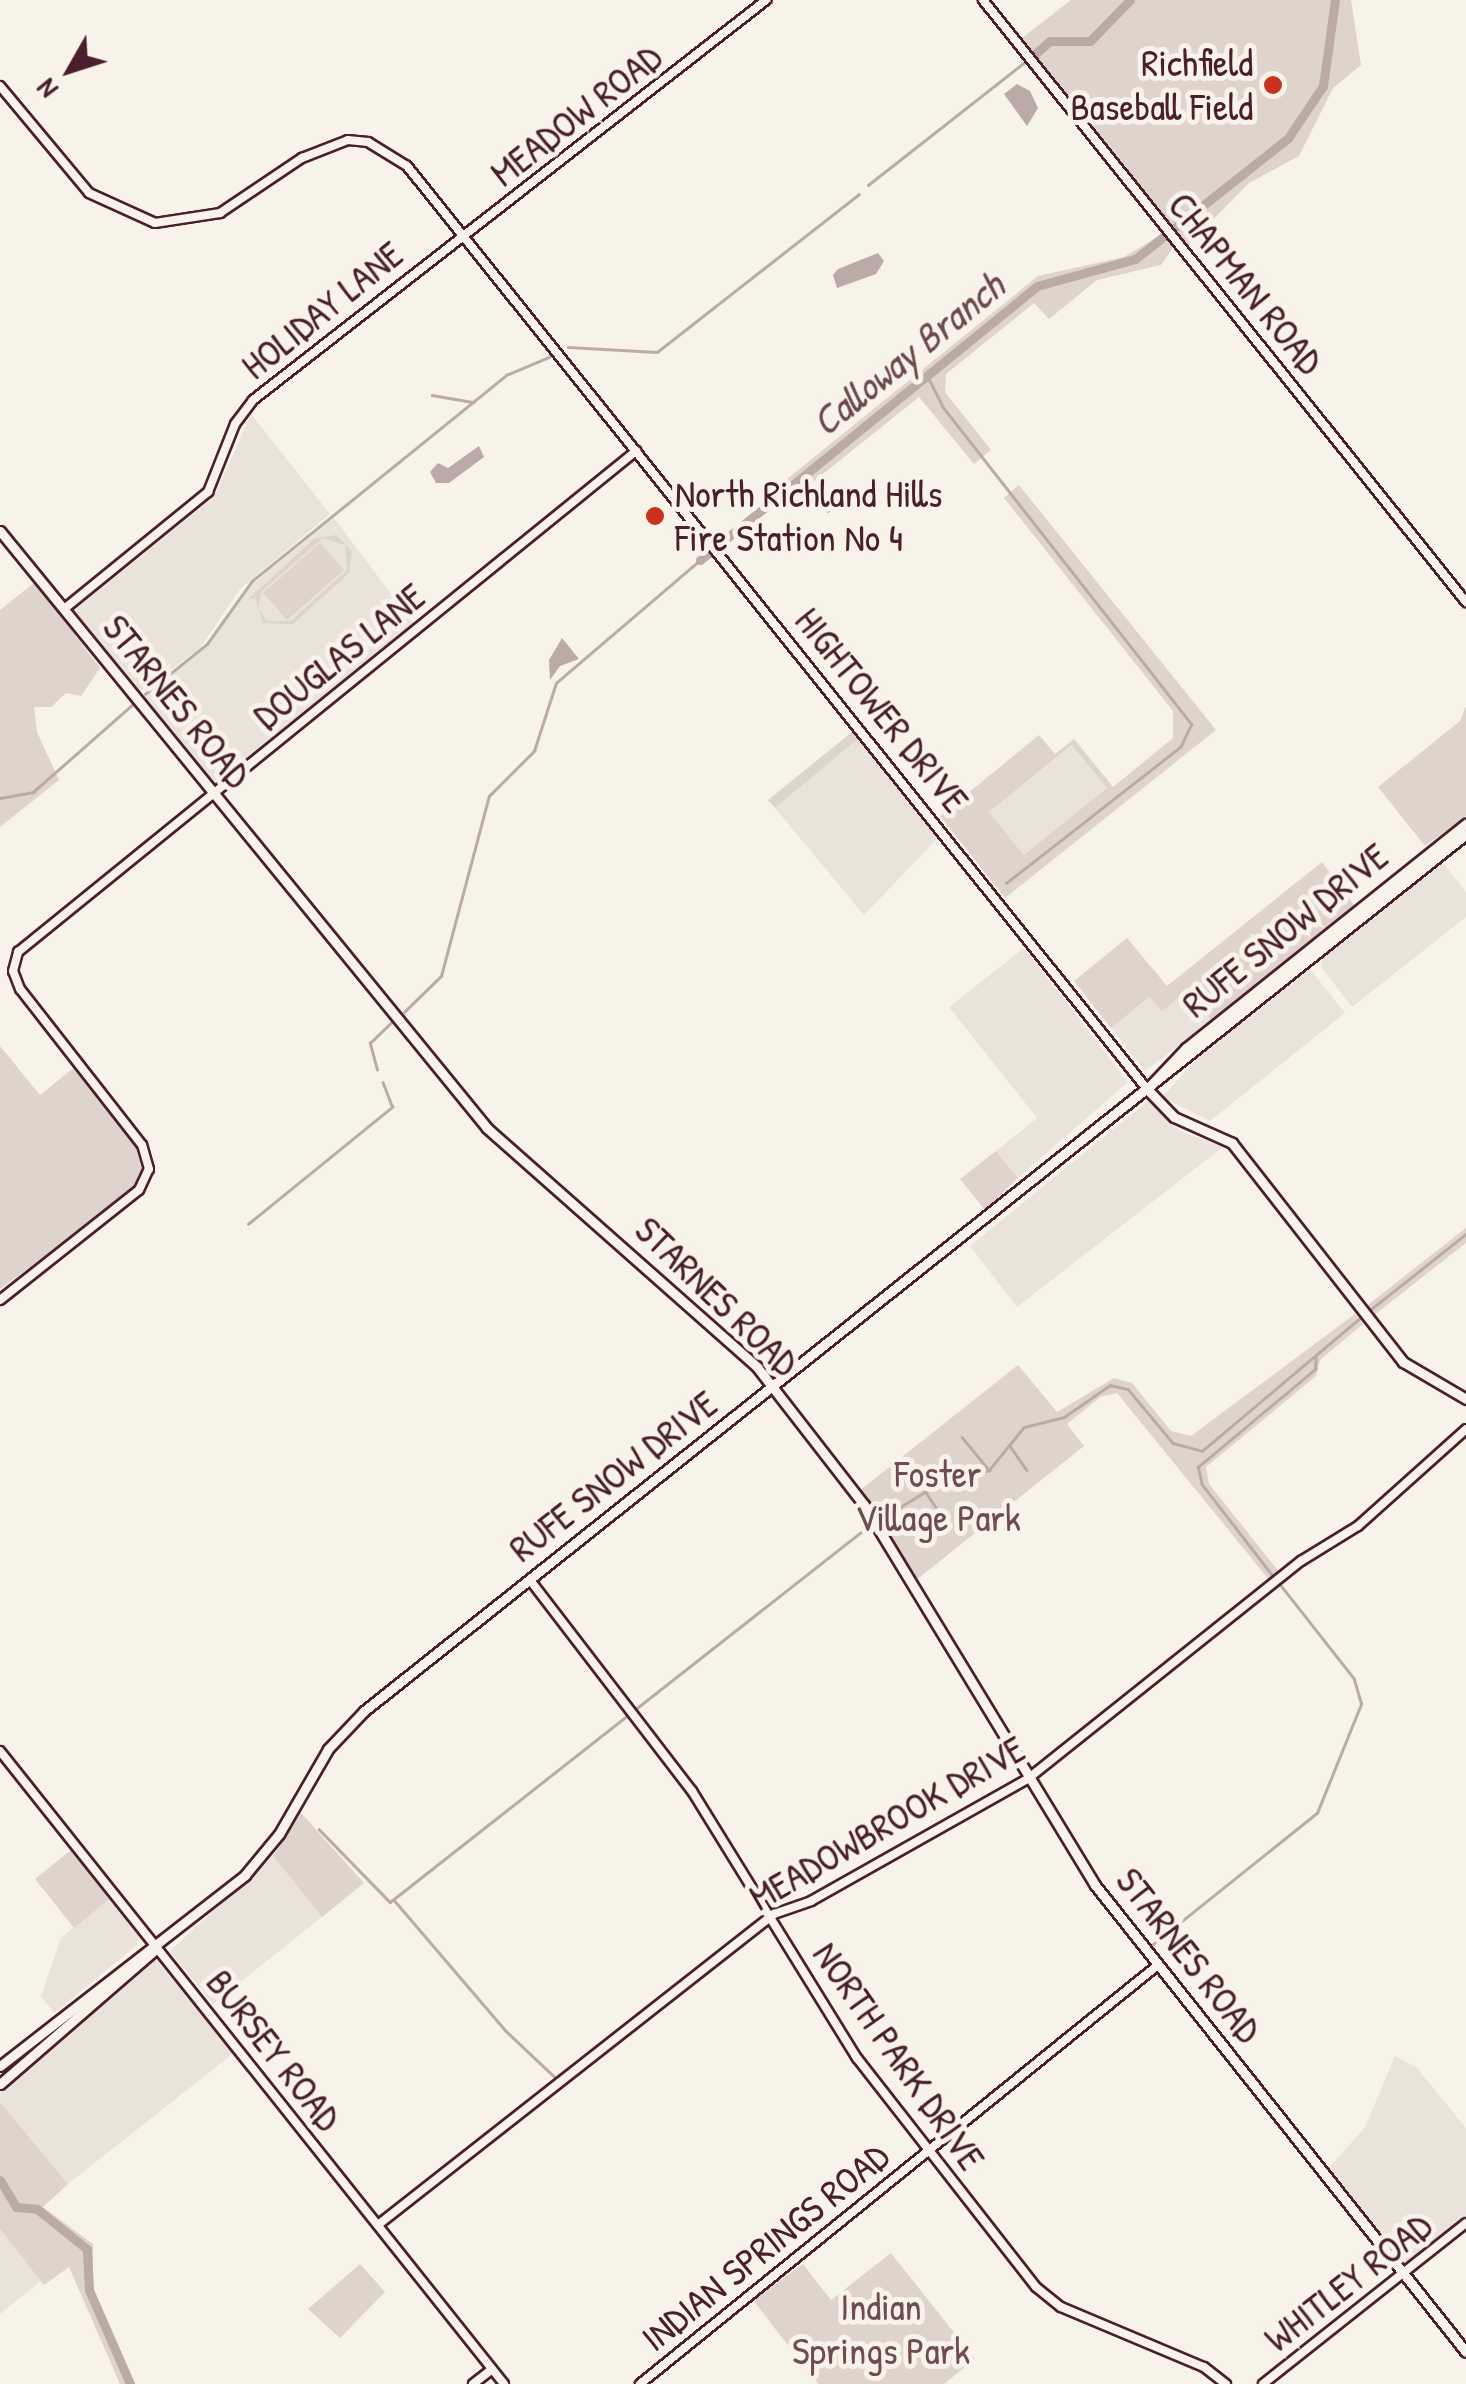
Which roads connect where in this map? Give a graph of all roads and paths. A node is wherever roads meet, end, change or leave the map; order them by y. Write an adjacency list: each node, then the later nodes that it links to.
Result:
1 (766, 0): 4 (street, MEADOW ROAD)
2 (983, 0): 7 (street, CHAPMAN ROAD)
3 (0, 86): 4 (street, HIGHTOWER DRIVE)
4 (464, 231): 5 (street, HIGHTOWER DRIVE); 8 (street, HOLIDAY LANE)
5 (636, 451): 9 (street, DOUGLAS LANE); 13 (street, HIGHTOWER DRIVE)
6 (0, 531): 8 (main road, STARNES ROAD)
7 (1466, 602)
8 (64, 609): 9 (main road, STARNES ROAD)
9 (213, 793): 15 (street, DOUGLAS LANE); 16 (main road, STARNES ROAD)
10 (1466, 824): 13 (main road, RUFE SNOW DRIVE)
11 (1466, 834): 12 (main road, RUFE SNOW DRIVE)
12 (1162, 1080): 13 (main road, RUFE SNOW DRIVE); 14 (main road)
13 (1147, 1089): 14 (main road, HIGHTOWER DRIVE); 16 (main road, RUFE SNOW DRIVE)
14 (1160, 1105): 17 (main road, HIGHTOWER DRIVE)
15 (0, 1300)
16 (774, 1387): 19 (main road, RUFE SNOW DRIVE); 21 (main road, STARNES ROAD)
17 (1466, 1400)
18 (1466, 1429): 21 (street, MEADOWBROOK DRIVE)
19 (530, 1580): 22 (street, NORTH PARK DRIVE); 23 (main road, RUFE SNOW DRIVE)
20 (0, 1752): 23 (street, BURSEY ROAD)
21 (1029, 1778): 22 (street, MEADOWBROOK DRIVE); 24 (main road, STARNES ROAD)
22 (770, 1918): 29 (street, NORTH PARK DRIVE); 31 (street, MEADOWBROOK DRIVE)
23 (157, 1947): 25 (main road, RUFE SNOW DRIVE); 26 (main road, RUFE SNOW DRIVE); 31 (street, BURSEY ROAD)
24 (1158, 1965): 29 (street, INDIAN SPRINGS ROAD); 32 (main road, STARNES ROAD)
25 (65, 2015): 26 (main road); 27 (main road, RUFE SNOW DRIVE)
26 (73, 2026): 28 (main road, RUFE SNOW DRIVE)
27 (0, 2066)
28 (0, 2084)
29 (929, 2150): 37 (street, INDIAN SPRINGS ROAD); 38 (street, NORTH PARK DRIVE)
30 (1466, 2223): 32 (street, WHITLEY ROAD)
31 (378, 2225): 34 (street, BURSEY ROAD)
32 (1403, 2272): 33 (main road, STARNES ROAD); 39 (street, WHITLEY ROAD)
33 (1466, 2352)
34 (492, 2369): 35 (street); 36 (street, BURSEY ROAD)
35 (473, 2384)
36 (504, 2384)
37 (640, 2384)
38 (1226, 2384)
39 (1264, 2384)

